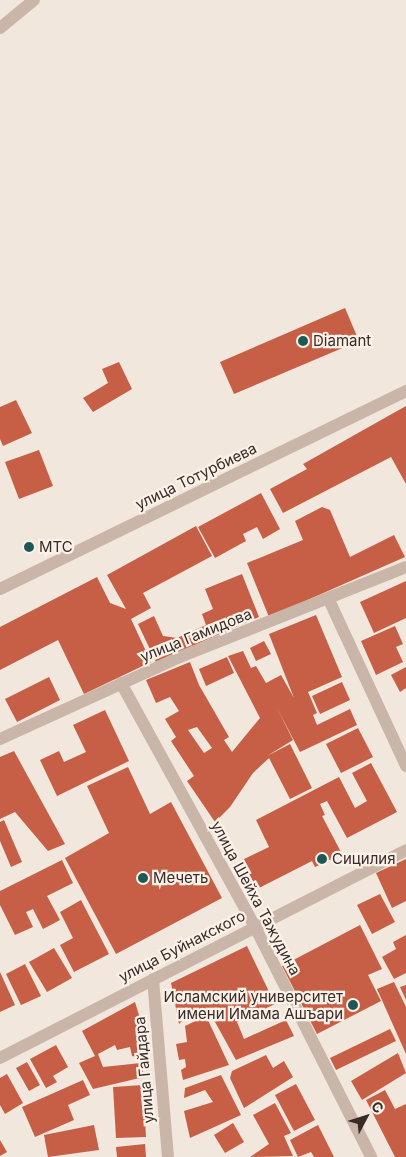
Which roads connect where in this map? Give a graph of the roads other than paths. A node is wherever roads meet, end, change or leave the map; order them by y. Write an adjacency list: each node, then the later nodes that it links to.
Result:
1 (34, 0): 2 (street)
2 (0, 28)
3 (406, 391): 5 (street, улица Тотурбиева)
4 (406, 567): 6 (street, улица Гамидова)
5 (0, 589)
6 (329, 600): 7 (street, улица Гамидова); 9 (street)
7 (121, 683): 8 (street, улица Гамидова); 11 (street, улица Шейха Тажудина)
8 (0, 739)
9 (406, 766)
10 (406, 850): 11 (street, улица Буйнакского)
11 (255, 927): 12 (street, улица Буйнакского); 15 (street, улица Шейха Тажудина)
12 (153, 979): 13 (street, улица Буйнакского); 14 (street, улица Гайдара)
13 (0, 1058)
14 (168, 1157)
15 (371, 1157)

